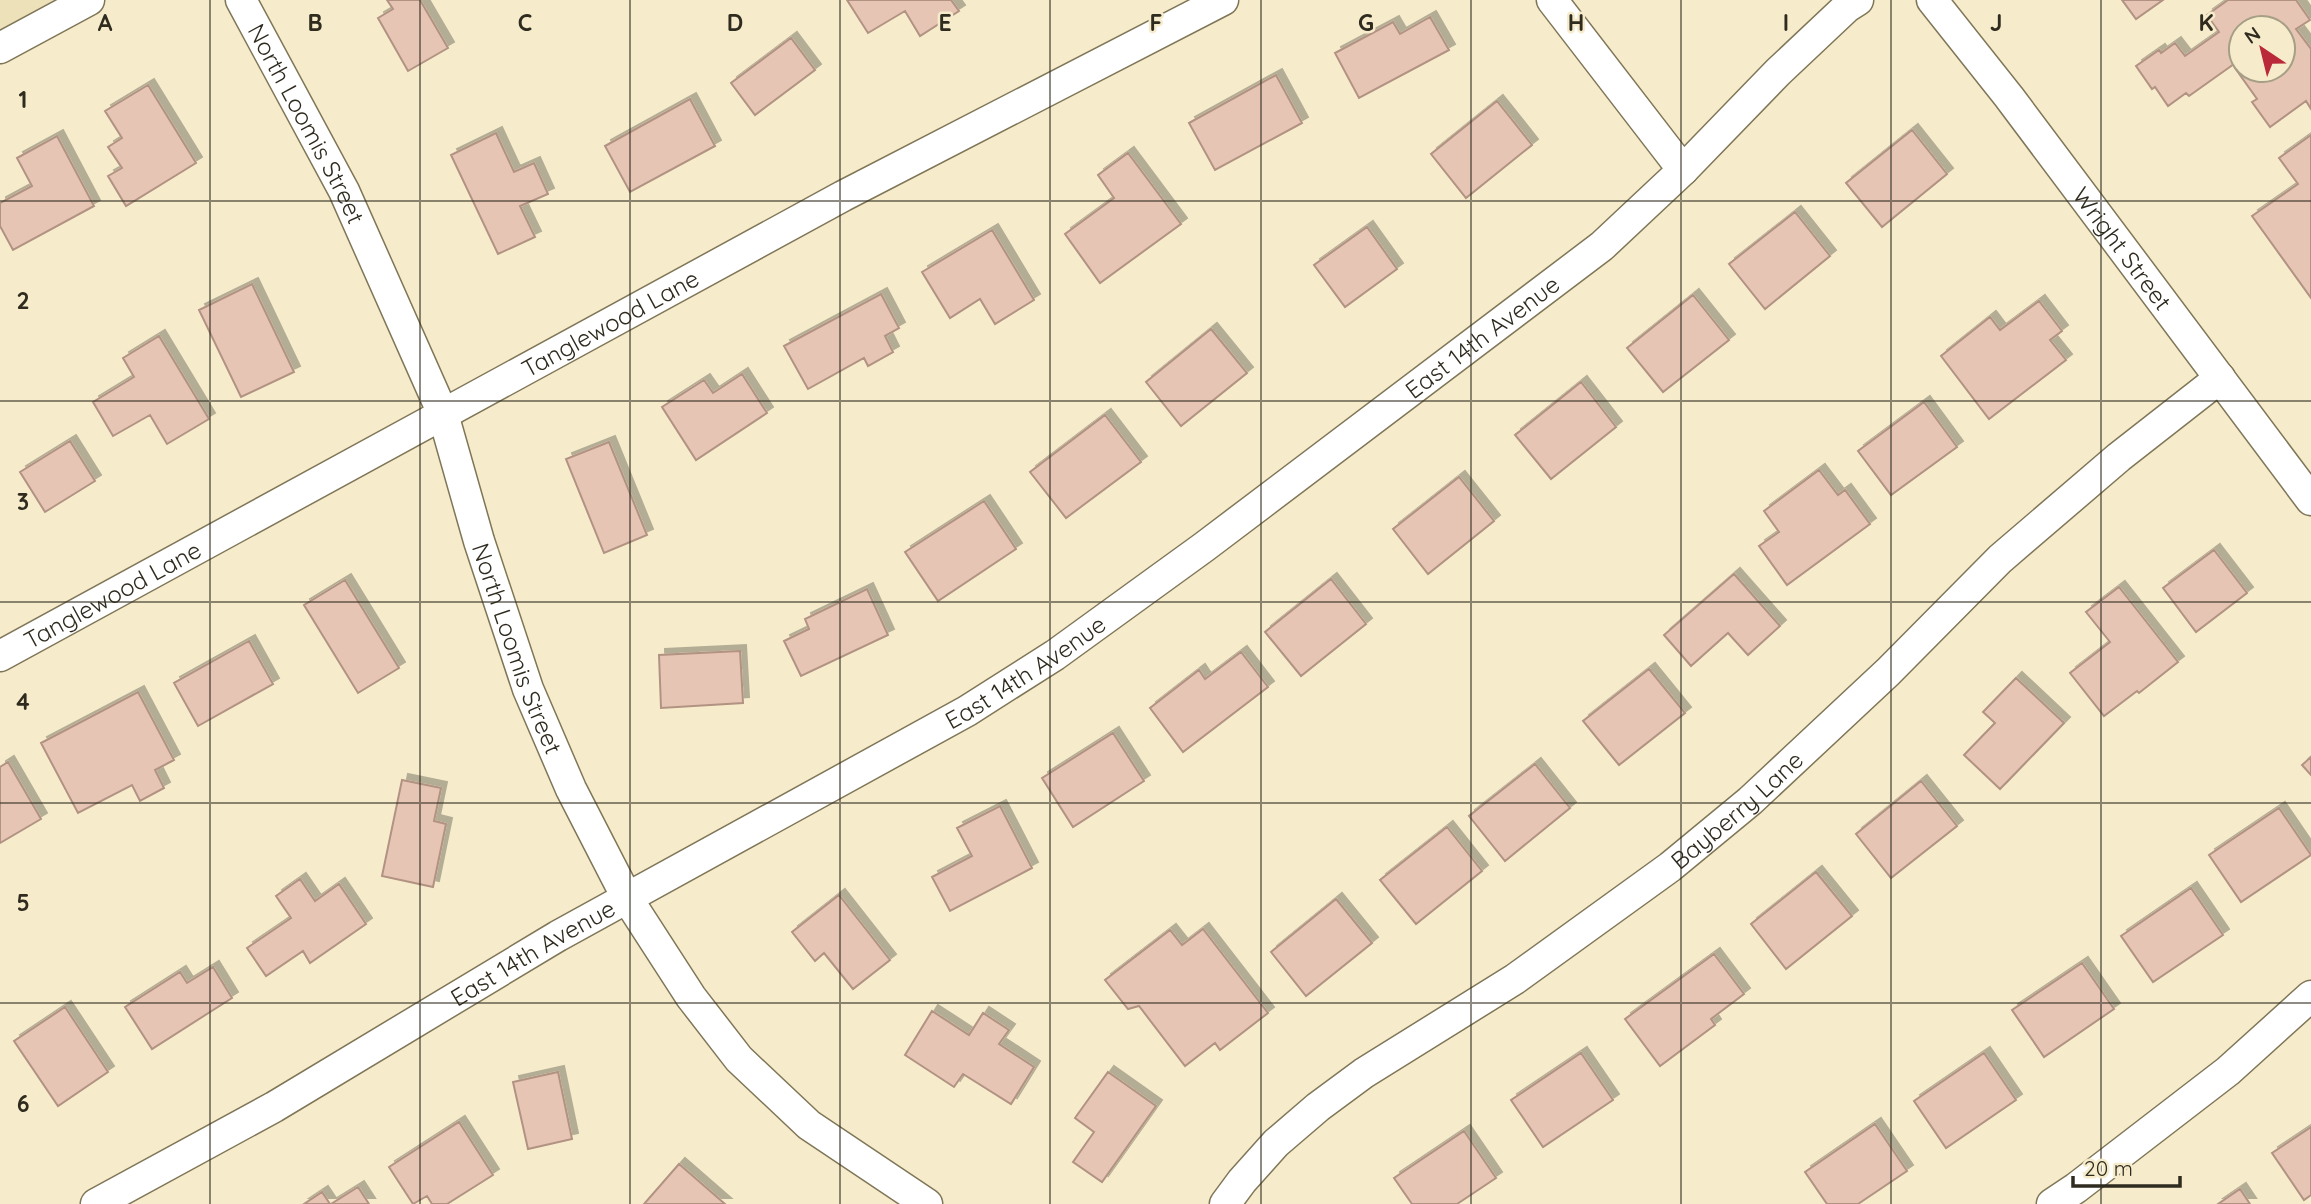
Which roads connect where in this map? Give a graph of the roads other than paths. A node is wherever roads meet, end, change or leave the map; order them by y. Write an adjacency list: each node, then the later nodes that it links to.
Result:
1 (89, 0): 7 (street)
2 (241, 0): 10 (street, North Loomis Street)
3 (1223, 0): 10 (street, Tanglewood Lane)
4 (1552, 0): 8 (street)
5 (1858, 0): 8 (street, East 14th Avenue)
6 (1932, 0): 9 (street, Wright Street)
7 (0, 48)
8 (1683, 170): 13 (street, East 14th Avenue)
9 (2220, 378): 11 (street, Wright Street); 17 (street, Bayberry Lane)
10 (443, 414): 12 (street, Tanglewood Lane); 13 (street, North Loomis Street)
11 (2311, 500)
12 (0, 656)
13 (627, 898): 15 (street, East 14th Avenue); 16 (street, North Loomis Street)
14 (2311, 996): 18 (street)
15 (96, 1204)
16 (928, 1204)
17 (1225, 1204)
18 (2052, 1204)

